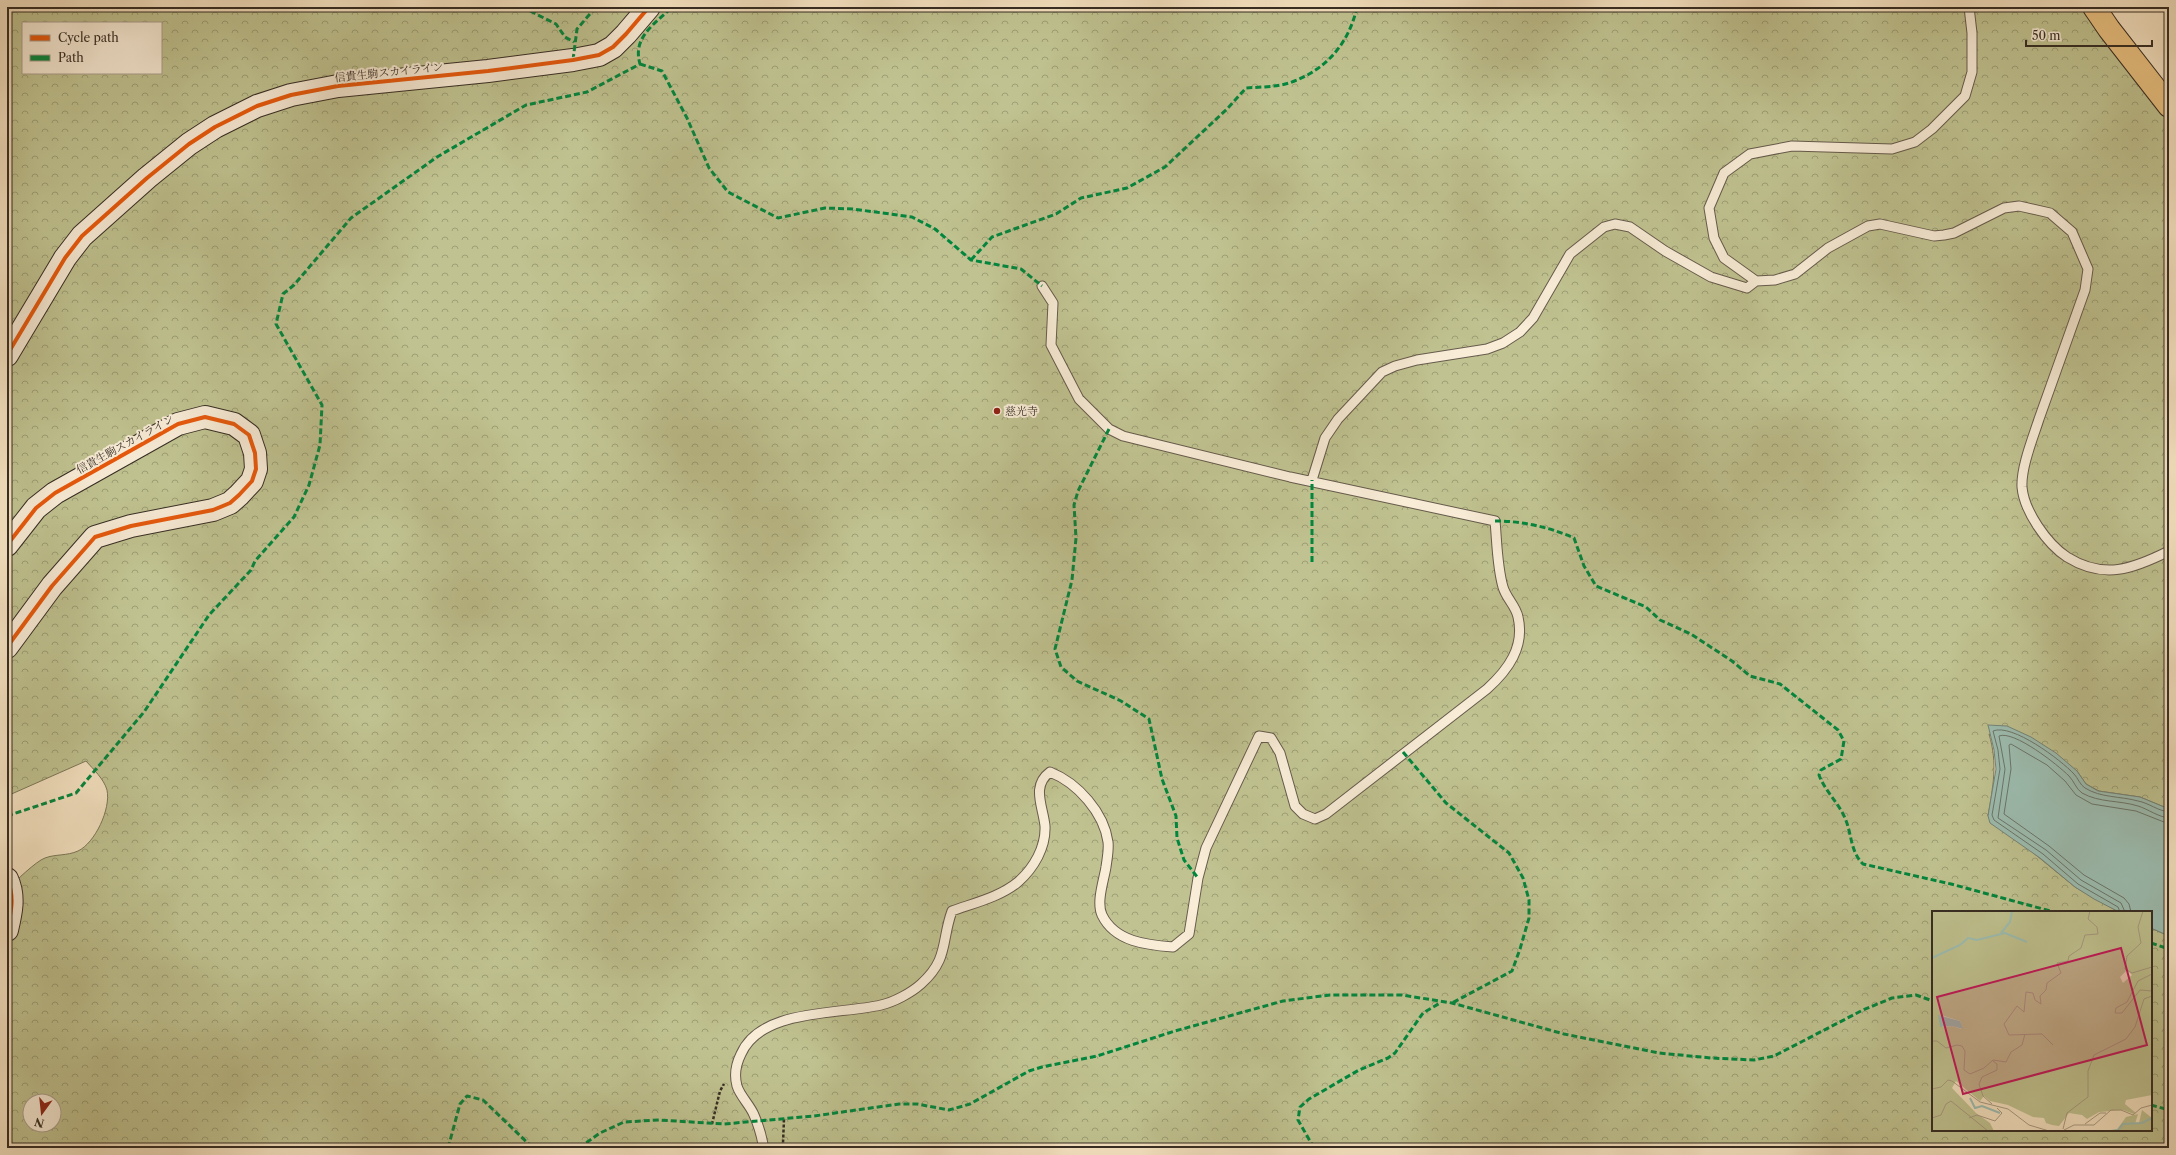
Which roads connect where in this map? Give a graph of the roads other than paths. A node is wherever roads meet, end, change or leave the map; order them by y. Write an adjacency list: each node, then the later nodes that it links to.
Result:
1 (649, 7): 7 (street, 信貴生駒スカイライン)
2 (1969, 7): 5 (lane)
3 (2094, 7): 4 (highway)
4 (2169, 106)
5 (1756, 281): 8 (lane); 10 (lane)
6 (1042, 286): 8 (lane)
7 (7, 355)
8 (1312, 480): 14 (lane)
9 (7, 544): 11 (street, 信貴生駒スカイライン)
10 (2169, 551)
11 (7, 647)
12 (7, 880): 13 (street)
13 (7, 930)
14 (762, 1148)

